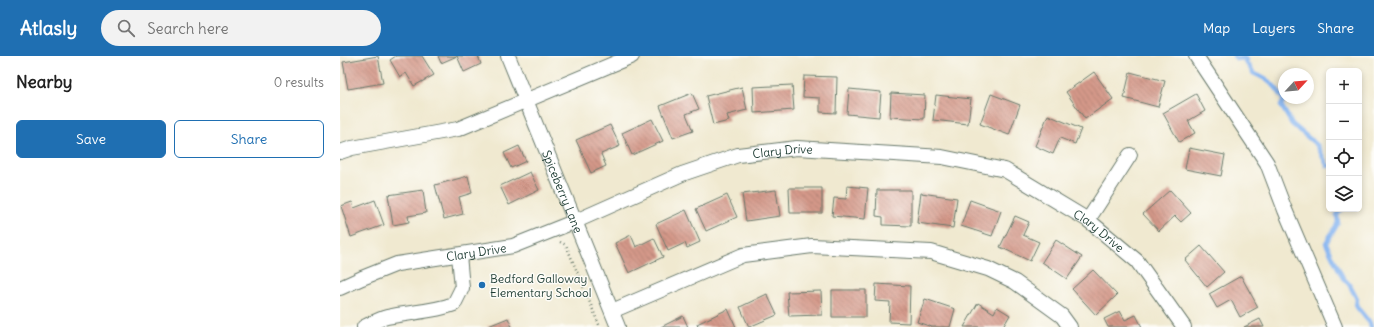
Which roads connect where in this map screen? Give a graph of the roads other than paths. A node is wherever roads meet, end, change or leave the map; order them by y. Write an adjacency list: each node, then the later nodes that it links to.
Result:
1 (508, 56): 4 (street, Spiceberry Lane)
2 (632, 56): 4 (street)
3 (1196, 56): 16 (street)
4 (526, 100): 5 (street); 8 (street, Spiceberry Lane)
5 (340, 152)
6 (1130, 155): 7 (street)
7 (1088, 220): 8 (street, Clary Drive); 15 (street, Clary Drive)
8 (576, 221): 9 (street, Clary Drive); 11 (street, Spiceberry Lane)
9 (459, 255): 10 (street, Clary Drive); 12 (street)
10 (340, 288)
11 (612, 311): 13 (street, Spiceberry Lane); 14 (street)
12 (364, 327)
13 (618, 327)
14 (1070, 327)
15 (1184, 327)
16 (1335, 327)

